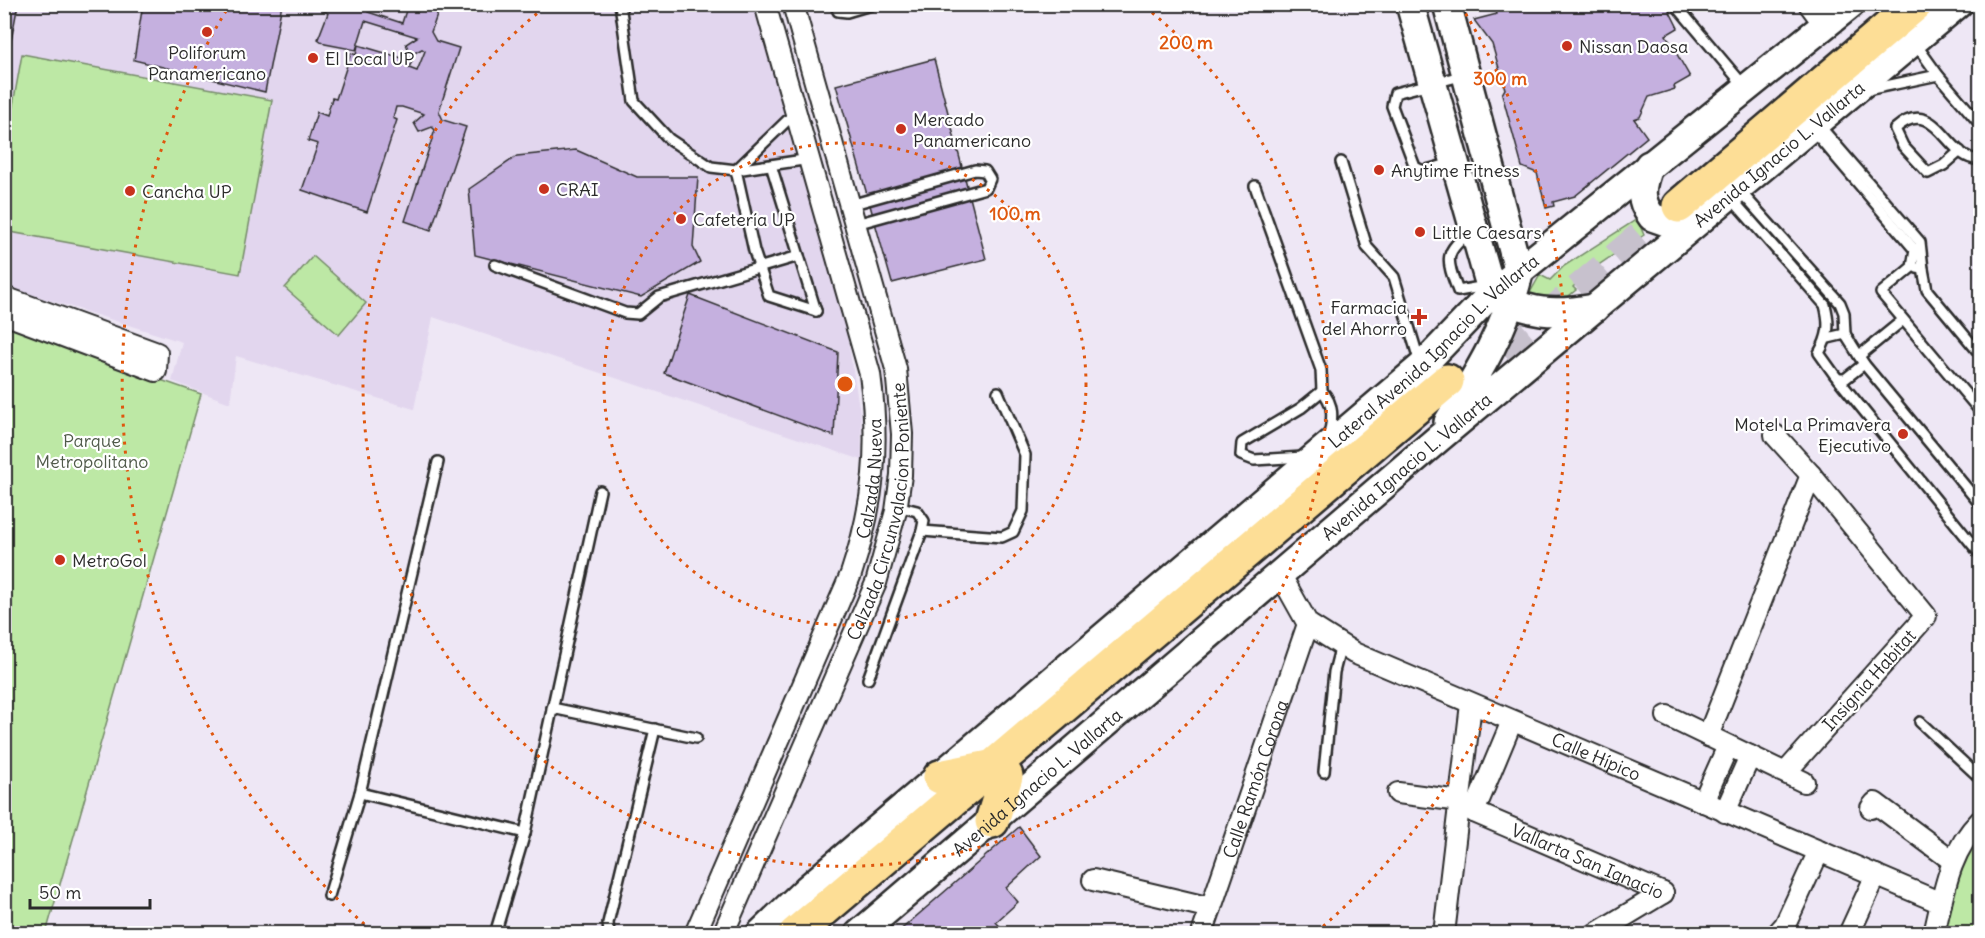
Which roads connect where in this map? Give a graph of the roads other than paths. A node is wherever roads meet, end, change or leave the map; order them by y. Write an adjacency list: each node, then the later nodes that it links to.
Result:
1 (620, 4): 31 (lane)
2 (765, 4): 21 (street, Calzada Nueva)
3 (793, 4): 35 (street, Calzada Circunvalacion Poniente)
4 (835, 4): 5 (lane)
5 (874, 4)
6 (1410, 4): 18 (street)
7 (1447, 4): 16 (street)
8 (1675, 4): 19 (lane)
9 (1809, 4): 14 (street)
10 (1851, 4): 14 (street, Lateral Avenida Ignacio L. Vallarta)
11 (1890, 4): 34 (highway, Avenida Ignacio L. Vallarta)
12 (1916, 4): 34 (highway, Avenida Ignacio L. Vallarta)
13 (1958, 4): 15 (street, Avenida Ignacio L. Vallarta)
14 (1826, 27): 19 (street, Lateral Avenida Ignacio L. Vallarta)
15 (1914, 41): 17 (lane); 20 (street, Avenida Ignacio L. Vallarta)
16 (1467, 74): 18 (lane); 41 (street)
17 (1938, 75): 20 (lane); 22 (lane)
18 (1433, 85): 28 (street); 28 (lane)
19 (1746, 89): 30 (street, Lateral Avenida Ignacio L. Vallarta)
20 (1853, 93): 23 (street, Avenida Ignacio L. Vallarta)
21 (796, 112): 25 (street, Calzada Nueva); 31 (lane)
22 (1980, 124)
23 (1814, 125): 33 (street, Avenida Ignacio L. Vallarta); 39 (lane); 40 (lane)
24 (1960, 152): 24 (lane); 26 (lane)
25 (810, 159): 29 (lane); 65 (street, Calzada Nueva)
26 (1980, 159)
27 (1341, 162): 52 (lane)
28 (1455, 162): 43 (street)
29 (771, 165): 31 (lane); 36 (lane)
30 (1649, 165): 34 (street); 41 (street, Lateral Avenida Ignacio L. Vallarta)
31 (736, 170): 38 (lane)
32 (1255, 186): 53 (lane)
33 (1734, 193): 34 (street, Avenida Ignacio L. Vallarta); 47 (lane); 48 (lane)
34 (1683, 206): 44 (street, Avenida Ignacio L. Vallarta)
35 (853, 215): 35 (lane); 63 (street, Calzada Circunvalacion Poniente)
36 (799, 256): 38 (lane); 38 (lane)
37 (495, 265): 38 (lane)
38 (759, 266)
39 (1912, 267): 40 (lane); 46 (lane)
40 (1923, 269): 49 (lane)
41 (1519, 273): 43 (street, Lateral Avenida Ignacio L. Vallarta)
42 (4, 297): 45 (street)
43 (1480, 298): 44 (street); 52 (street); 52 (street, Lateral Avenida Ignacio L. Vallarta)
44 (1595, 308): 57 (street, Avenida Ignacio L. Vallarta)
45 (4, 314)
46 (1903, 320): 50 (lane); 55 (lane)
47 (1845, 334): 48 (lane); 50 (lane)
48 (1828, 338): 51 (lane)
49 (1980, 354)
50 (1862, 360): 51 (lane); 62 (lane)
51 (1838, 380): 67 (lane)
52 (1449, 381): 57 (street); 58 (street, Lateral Avenida Ignacio L. Vallarta); 82 (highway, Avenida Ignacio L. Vallarta)
53 (1322, 391): 58 (lane); 58 (lane)
54 (998, 392): 64 (lane)
55 (1980, 411)
56 (1775, 435): 60 (street, Insignia Habitat)
57 (1438, 438): 68 (street, Avenida Ignacio L. Vallarta)
58 (1321, 452): 85 (street, Lateral Avenida Ignacio L. Vallarta)
59 (438, 462): 89 (lane)
60 (1811, 475): 78 (street); 84 (street, Insignia Habitat)
61 (600, 491): 73 (lane)
62 (1980, 504)
63 (897, 506): 64 (lane); 66 (street, Calzada Circunvalacion Poniente)
64 (922, 531): 71 (lane)
65 (861, 544): 66 (street); 88 (street, Calzada Nueva)
66 (887, 547): 91 (street, Calzada Circunvalacion Poniente)
67 (1980, 554)
68 (1280, 574): 69 (street, Calle Hípico); 96 (street, Avenida Ignacio L. Vallarta)
69 (1308, 624): 70 (street, Calle Hípico); 105 (street, Calle Ramón Corona)
70 (1341, 645): 72 (street, Calle Hípico); 83 (lane)
71 (868, 679)
72 (1471, 705): 75 (street, Calle Hípico); 93 (street)
73 (552, 708): 77 (lane); 98 (lane)
74 (1667, 716): 78 (street)
75 (1512, 721): 92 (street, Calle Hípico); 93 (street)
76 (1920, 722): 86 (lane)
77 (655, 729): 79 (lane); 108 (lane)
78 (1708, 736): 80 (street)
79 (696, 738)
80 (1728, 746): 81 (street); 92 (street)
81 (1750, 756): 84 (street); 95 (street)
82 (999, 772): 85 (highway); 96 (highway); 112 (highway, Avenida Ignacio L. Vallarta); 113 (highway, Avenida Ignacio L. Vallarta)
83 (1324, 772)
84 (1786, 772): 87 (street)
85 (940, 777): 111 (street)
86 (1980, 778)
87 (1804, 782)
88 (760, 784): 91 (street); 109 (street, Calzada Nueva)
89 (360, 793): 98 (lane); 103 (lane)
90 (1398, 793): 93 (street, Vallarta San Ignacio)
91 (784, 795): 110 (street, Calzada Circunvalacion Poniente)
92 (1703, 802): 95 (street, Calle Hípico)
93 (1467, 806): 115 (street); 116 (street, Vallarta San Ignacio)
94 (1871, 808): 100 (street)
95 (1725, 812): 99 (street, Calle Hípico)
96 (992, 821): 106 (street, Avenida Ignacio L. Vallarta)
97 (1980, 821): 100 (street)
98 (525, 833): 107 (lane)
99 (1819, 851): 101 (street, Calle Hípico); 117 (street)
100 (1953, 861): 104 (street)
101 (1876, 875): 104 (street, Calle Hípico); 118 (street)
102 (1093, 880): 105 (street)
103 (329, 896)
104 (1941, 903): 119 (street)
105 (1211, 908): 114 (street, Calle Ramón Corona)
106 (864, 932)
107 (495, 933)
108 (609, 933)
109 (695, 933)
110 (723, 933)
111 (760, 933)
112 (795, 933)
113 (821, 933)
114 (1202, 933)
115 (1444, 933)
116 (1595, 933)
117 (1777, 933)
118 (1849, 933)
119 (1934, 933)

